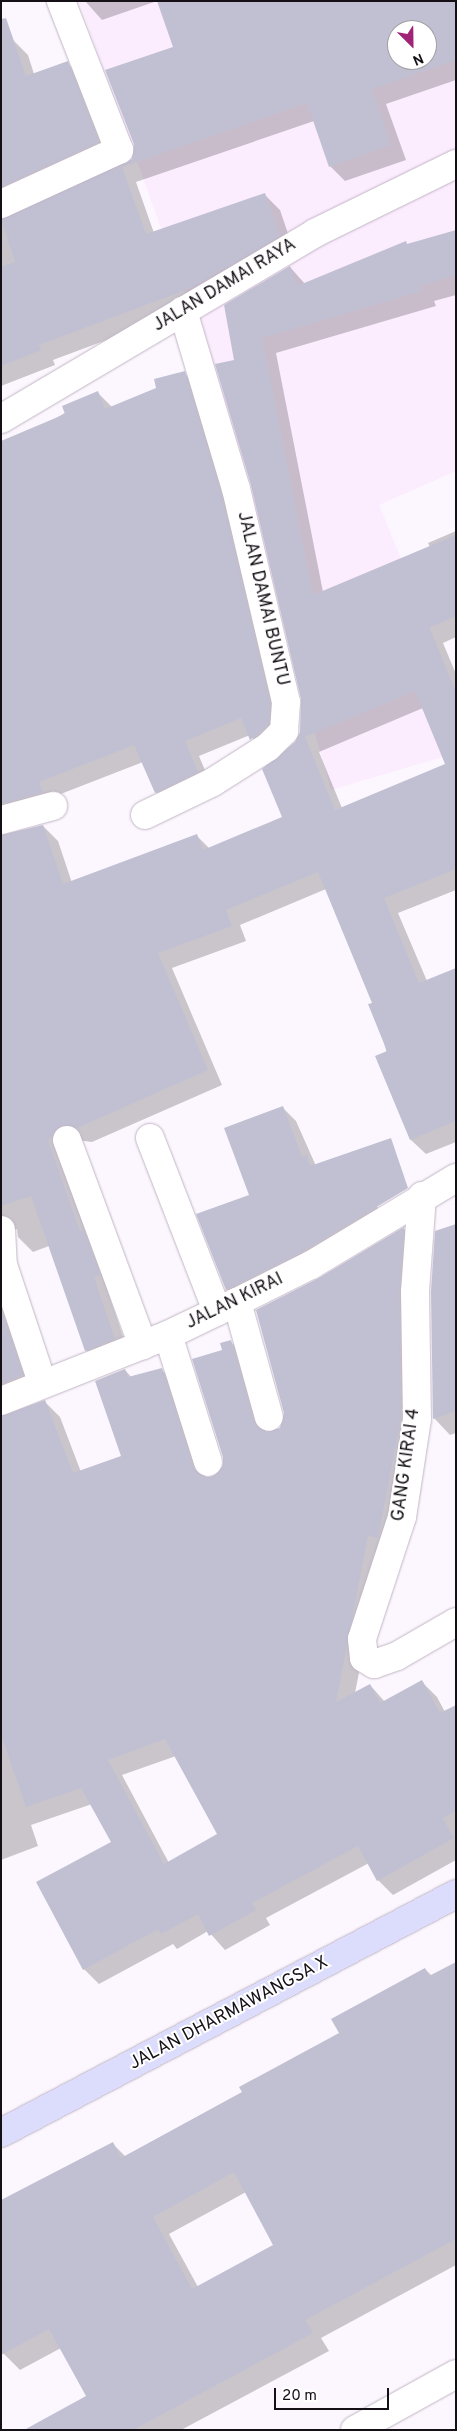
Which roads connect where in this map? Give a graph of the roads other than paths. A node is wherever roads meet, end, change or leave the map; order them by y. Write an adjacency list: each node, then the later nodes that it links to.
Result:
1 (61, 1): 3 (street)
2 (456, 164): 4 (street, JALAN DAMAI RAYA)
3 (1, 204)
4 (183, 311): 5 (street, JALAN DAMAI RAYA); 7 (street, JALAN DAMAI BUNTU)
5 (1, 419)
6 (53, 806): 8 (street)
7 (145, 815)
8 (1, 820)
9 (150, 1138): 14 (street)
10 (67, 1140): 16 (street)
11 (456, 1178): 12 (street, JALAN KIRAI)
12 (422, 1196): 14 (street, JALAN KIRAI); 21 (street, GANG KIRAI 4)
13 (1, 1230): 17 (street)
14 (227, 1306): 15 (street, JALAN KIRAI); 19 (street)
15 (168, 1334): 16 (street, JALAN KIRAI); 20 (street)
16 (142, 1345): 17 (street, JALAN KIRAI)
17 (42, 1382): 18 (street, JALAN KIRAI)
18 (1, 1402)
19 (269, 1417)
20 (208, 1462)
21 (456, 1622)
22 (456, 1894): 23 (street, JALAN DHARMAWANGSA X)
23 (1, 2133)
24 (456, 2374): 25 (street)
25 (355, 2430)

